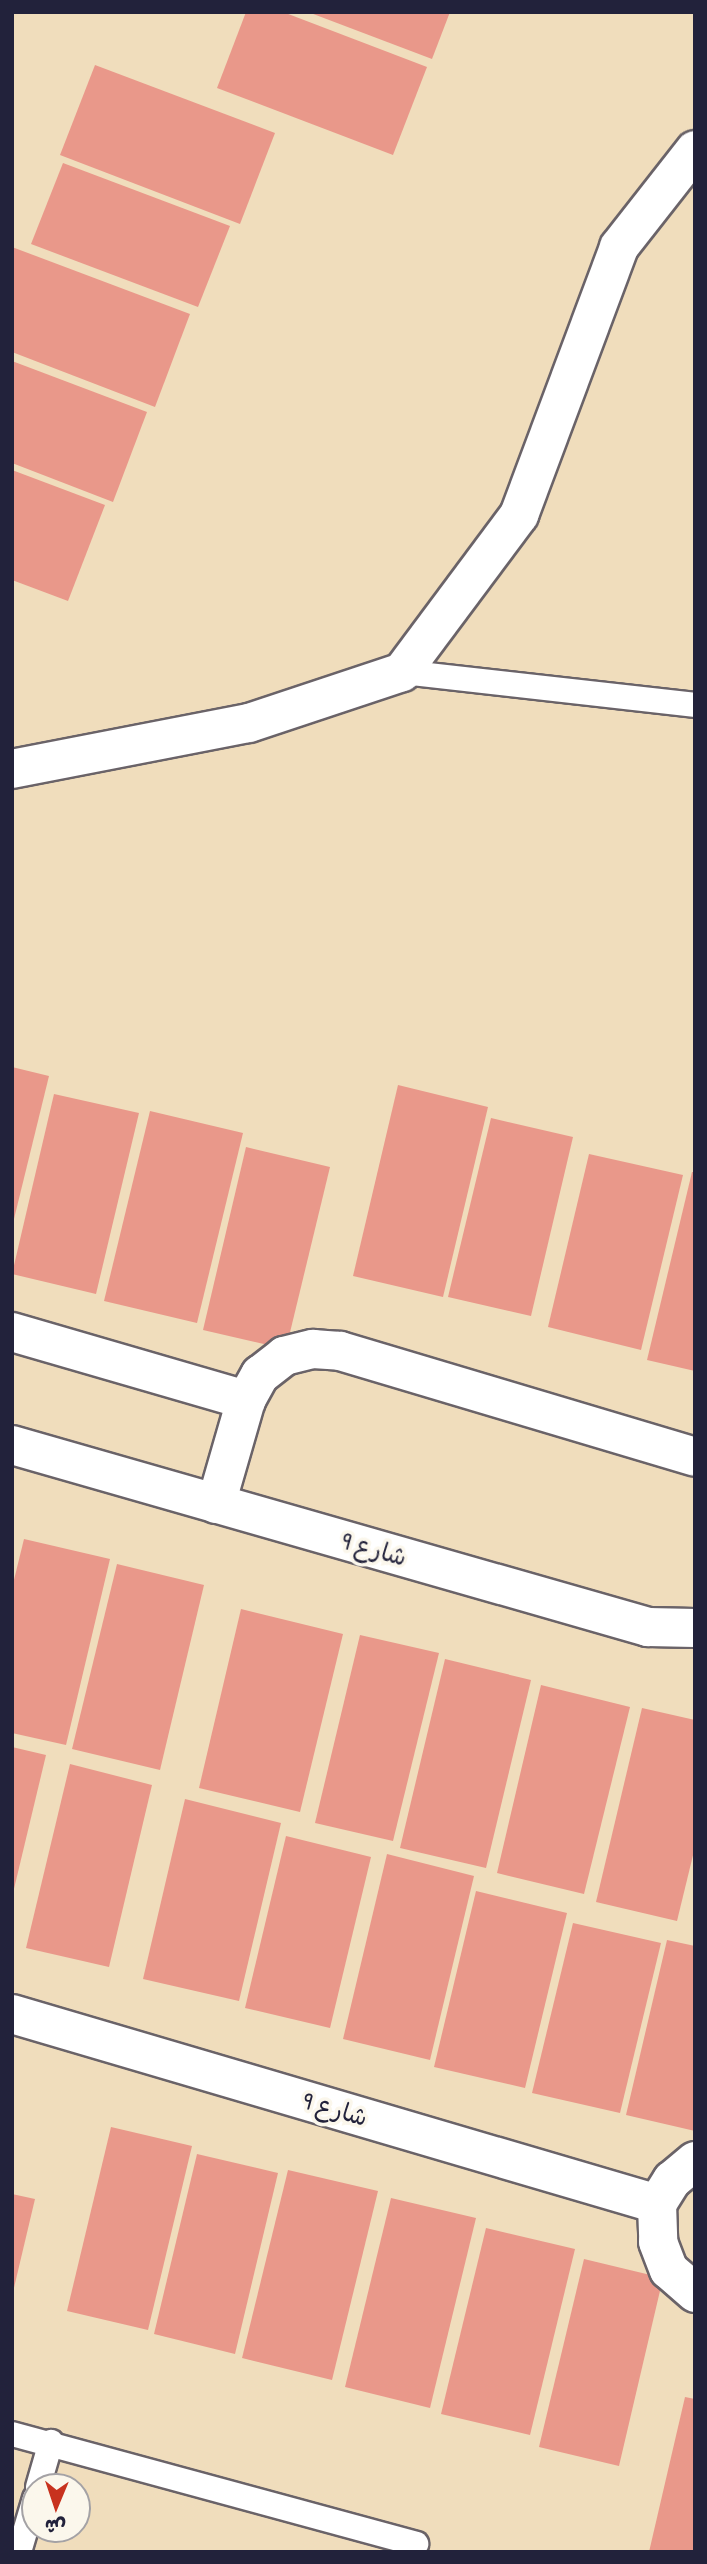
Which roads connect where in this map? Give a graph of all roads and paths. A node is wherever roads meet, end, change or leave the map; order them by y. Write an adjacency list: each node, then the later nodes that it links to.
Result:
1 (695, 150): 2 (street)
2 (402, 673): 3 (lane); 4 (street)
3 (695, 705)
4 (12, 769)
5 (12, 1332): 6 (street)
6 (246, 1400): 8 (street); 9 (street)
7 (12, 1445): 9 (street, شارع 9)
8 (695, 1457)
9 (216, 1504): 10 (street, شارع 9)
10 (695, 1628)
11 (12, 2014): 13 (street, شارع 9)
12 (695, 2161): 13 (street)
13 (657, 2204): 14 (street)
14 (695, 2293)
15 (12, 2434): 16 (lane)
16 (51, 2442): 17 (lane); 18 (lane)
17 (42, 2473)
18 (416, 2544)

